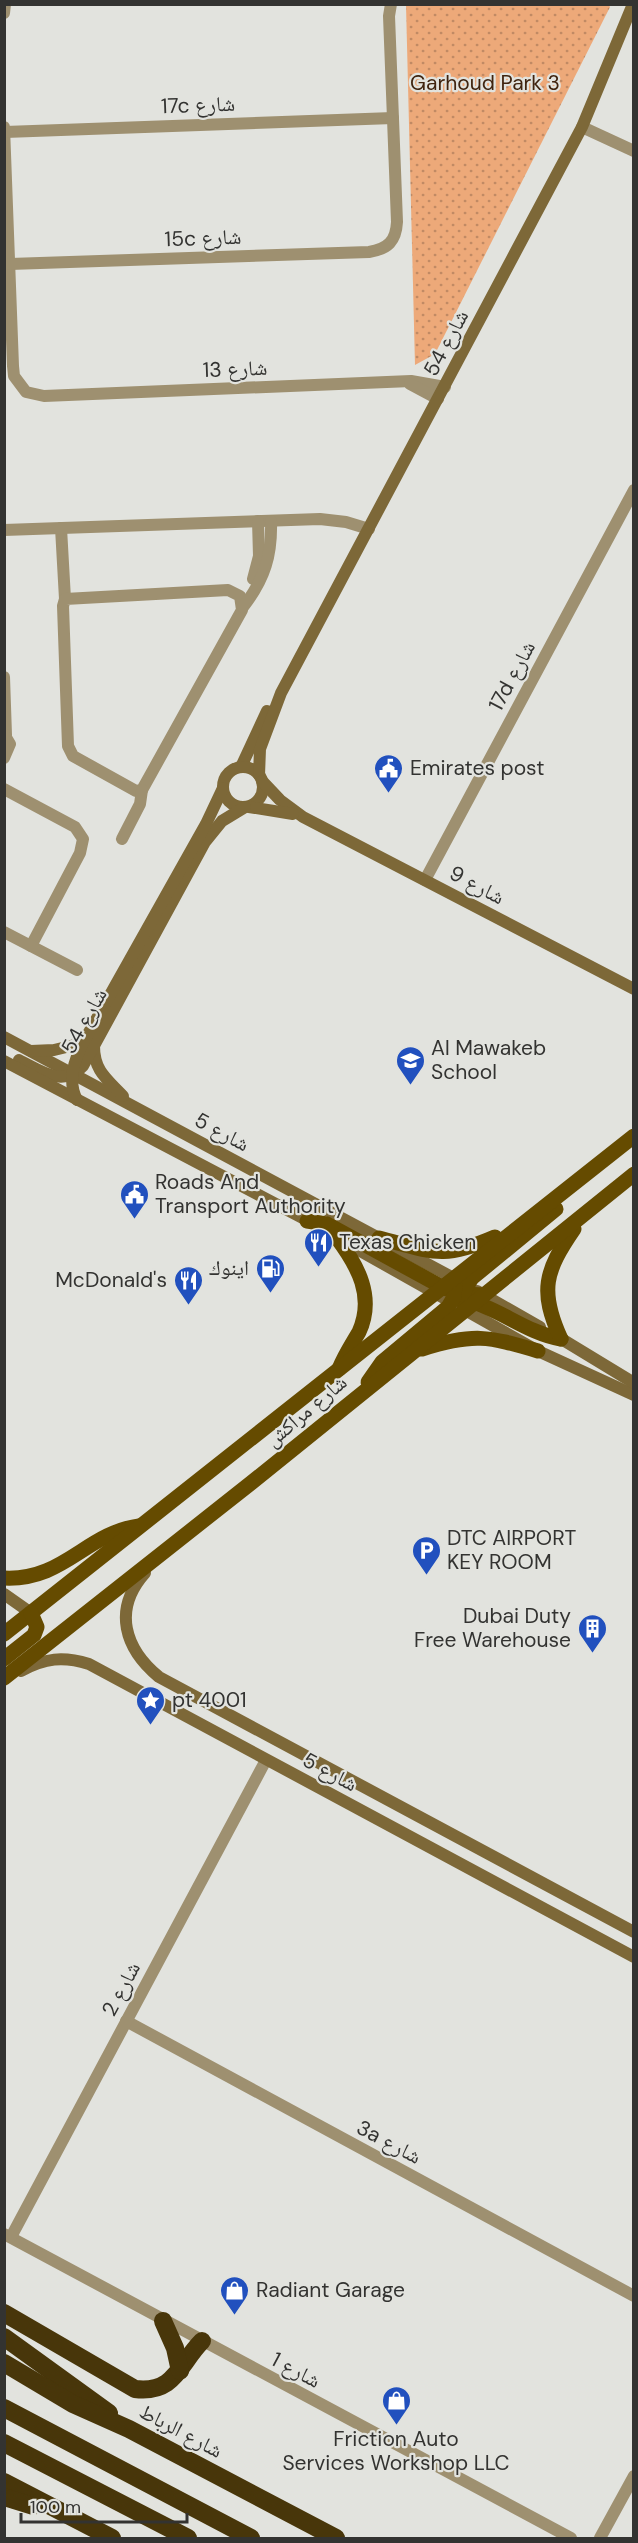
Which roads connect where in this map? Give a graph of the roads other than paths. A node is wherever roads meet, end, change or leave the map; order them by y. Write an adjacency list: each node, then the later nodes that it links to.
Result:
1 (5, 4): 4 (street)
2 (633, 4): 7 (street, شارع 54)
3 (389, 8): 5 (street)
4 (4, 13)
5 (393, 118): 8 (street, 17c شارع); 10 (street, 15c شارع)
6 (4, 127): 8 (street)
7 (582, 127): 9 (street); 12 (street, شارع 54)
8 (5, 132): 10 (street)
9 (633, 151)
10 (10, 264): 11 (street, شارع 13)
11 (400, 382): 12 (street, شارع 13); 13 (street)
12 (445, 387): 13 (street, شارع 54)
13 (438, 399): 16 (street, شارع 54)
14 (633, 490): 34 (street, 17d شارع)
15 (264, 521): 16 (street); 17 (street); 19 (street); 21 (street)
16 (371, 525): 23 (street, شارع 54)
17 (61, 528): 18 (street); 20 (street)
18 (4, 530)
19 (236, 592): 20 (street); 21 (street)
20 (65, 599): 30 (street)
21 (243, 606): 30 (street)
22 (4, 677): 24 (street)
23 (281, 693): 26 (street, شارع 54); 27 (street, شارع 54)
24 (5, 734): 25 (street)
25 (4, 758)
26 (241, 768): 27 (street); 28 (street)
27 (260, 778): 31 (street); 32 (street, شارع 9)
28 (223, 788): 31 (street); 40 (street, شارع 54)
29 (4, 789): 36 (street)
30 (142, 790): 33 (street)
31 (247, 807): 32 (street, شارع 9); 40 (street, شارع 54)
32 (303, 817): 34 (street, شارع 9)
33 (122, 839)
34 (425, 880): 38 (street, شارع 9)
35 (4, 932): 36 (street)
36 (31, 946): 37 (street)
37 (77, 970)
38 (633, 989)
39 (4, 1037): 41 (street, شارع 5)
40 (88, 1044): 41 (street); 44 (street, شارع 54); 46 (street)
41 (30, 1051): 44 (street, شارع 5)
42 (4, 1053): 44 (street)
43 (4, 1061): 45 (street, شارع 5)
44 (73, 1075): 45 (street); 46 (street, شارع 5)
45 (77, 1100): 51 (street, شارع 5)
46 (128, 1104): 54 (street, شارع 5)
47 (633, 1136): 49 (main road, شارع مراكش)
48 (633, 1174): 50 (main road, شارع مراكش)
49 (574, 1182): 52 (main road, شارع مراكش); 55 (main road)
50 (584, 1215): 55 (main road, شارع مراكش); 56 (main road)
51 (307, 1221): 53 (street, شارع 5); 55 (main road)
52 (512, 1230): 54 (main road); 55 (main road, شارع مراكش)
53 (337, 1238): 55 (street, شارع 5); 59 (main road)
54 (380, 1238): 55 (street, شارع 5)
55 (459, 1295): 56 (main road); 57 (street); 58 (main road, شارع مراكش); 59 (main road, شارع مراكش); 61 (main road)
56 (561, 1339): 60 (street)
57 (538, 1351): 58 (main road); 62 (street)
58 (411, 1353): 61 (main road, شارع مراكش)
59 (338, 1372): 63 (main road, شارع مراكش)
60 (633, 1383)
61 (364, 1390): 64 (main road, شارع مراكش)
62 (633, 1395)
63 (142, 1525): 65 (main road); 67 (main road, شارع مراكش)
64 (166, 1549): 70 (main road, شارع مراكش); 72 (street, شارع 5)
65 (4, 1578)
66 (4, 1594): 67 (street)
67 (31, 1613): 68 (main road, شارع مراكش); 69 (main road)
68 (4, 1634)
69 (4, 1659)
70 (4, 1679): 71 (street, شارع 5)
71 (266, 1760): 73 (street, شارع 5); 76 (street, شارع 2)
72 (357, 1784): 73 (street); 74 (street, شارع 5)
73 (344, 1802): 75 (street, شارع 5)
74 (633, 1932)
75 (633, 1957)
76 (126, 2021): 77 (street, شارع 2); 78 (street, 3a شارع)
77 (8, 2235): 80 (street, شارع 1)
78 (633, 2296)
79 (4, 2313): 84 (highway)
80 (163, 2321): 82 (street, شارع 1); 84 (highway)
81 (4, 2337): 86 (highway)
82 (201, 2341): 84 (highway); 96 (street, شارع 1)
83 (4, 2362): 86 (highway, شارع الرباط)
84 (180, 2371)
85 (4, 2408): 94 (highway)
86 (129, 2429): 95 (highway, شارع الرباط)
87 (4, 2443): 93 (highway)
88 (633, 2476): 97 (street)
89 (4, 2482): 91 (highway)
90 (4, 2498): 91 (highway)
91 (72, 2518): 92 (highway)
92 (112, 2538)
93 (188, 2538)
94 (251, 2538)
95 (336, 2538)
96 (571, 2538)
97 (600, 2538)

